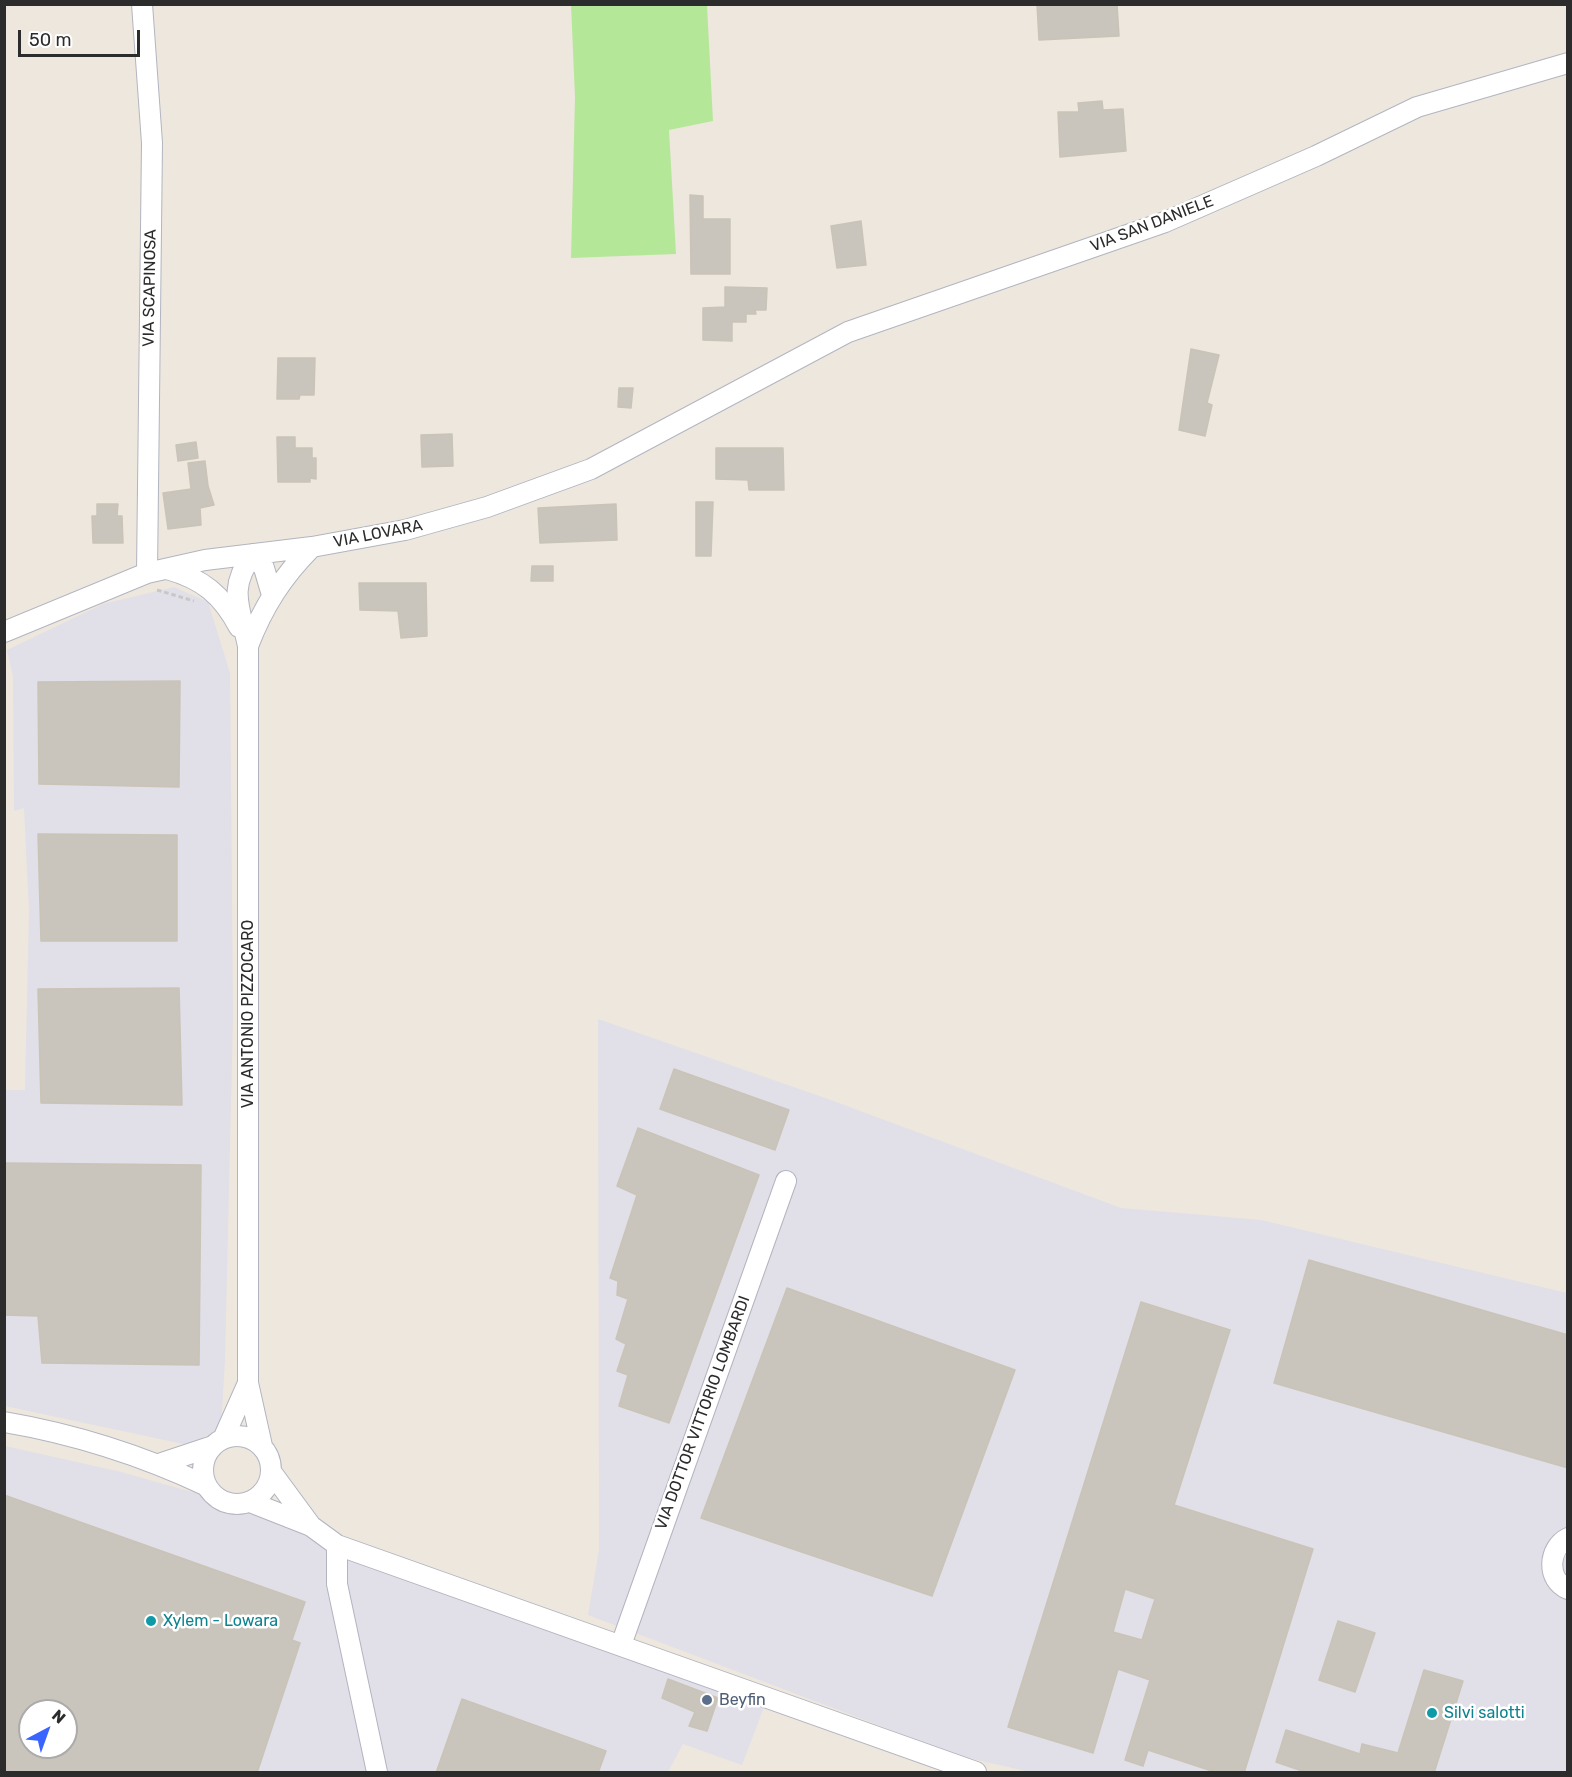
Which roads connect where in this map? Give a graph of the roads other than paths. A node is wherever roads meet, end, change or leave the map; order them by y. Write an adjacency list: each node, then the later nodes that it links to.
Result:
1 (142, 4): 6 (street, VIA SCAPINOSA)
2 (1568, 63): 3 (street, VIA SAN DANIELE)
3 (738, 391): 4 (street, VIA LOVARA)
4 (312, 547): 5 (street, VIA LOVARA); 7 (street, VIA ANTONIO PIZZOCARO)
5 (253, 554): 6 (street, VIA LOVARA); 7 (street); 9 (street, VIA ANTONIO PIZZOCARO)
6 (156, 571): 8 (street, VIA LOVARA); 9 (street, VIA ANTONIO PIZZOCARO)
7 (272, 595): 9 (street, VIA ANTONIO PIZZOCARO)
8 (4, 632)
9 (248, 646): 11 (street, VIA ANTONIO PIZZOCARO)
10 (786, 1181): 23 (street, VIA DOTTOR VITTORIO LOMBARDI)
11 (248, 1383): 13 (street, VIA ANTONIO PIZZOCARO); 14 (street, VIA ANTONIO PIZZOCARO)
12 (4, 1422): 15 (street)
13 (218, 1442): 14 (street); 15 (street); 17 (street)
14 (262, 1446): 16 (street)
15 (159, 1464): 17 (street)
16 (272, 1473): 18 (street); 19 (street)
17 (207, 1486): 18 (street)
18 (250, 1502): 19 (street)
19 (311, 1526): 21 (street)
20 (1568, 1538): 22 (street)
21 (337, 1545): 23 (street); 24 (street)
22 (1568, 1589)
23 (621, 1645): 25 (street)
24 (377, 1773)
25 (976, 1773)

